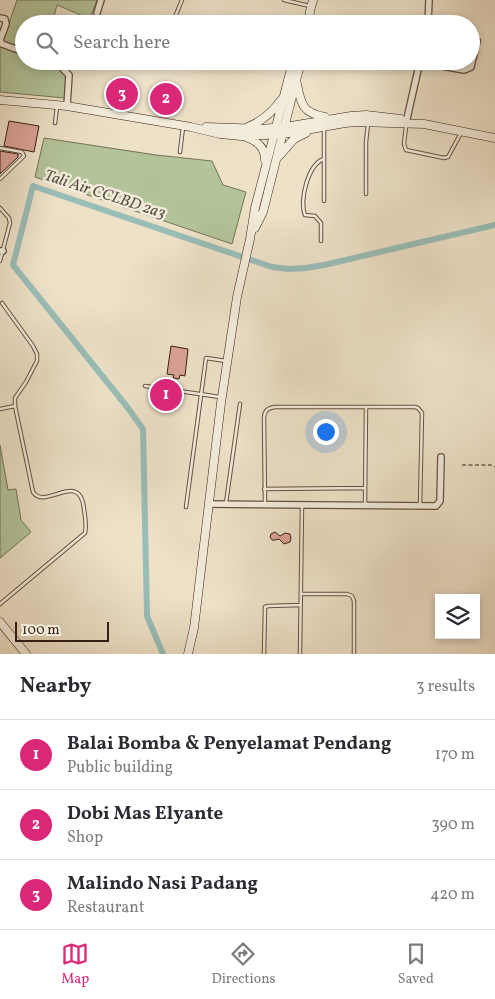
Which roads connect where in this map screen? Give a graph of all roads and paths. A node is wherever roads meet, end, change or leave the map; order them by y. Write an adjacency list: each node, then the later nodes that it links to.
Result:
1 (101, 0): 6 (street)
2 (182, 0): 7 (lane)
3 (284, 0): 5 (lane)
4 (429, 0): 8 (street)
5 (311, 6)
6 (98, 13)
7 (176, 15)
8 (428, 15)
9 (0, 18): 10 (street)
10 (15, 49)
11 (65, 70): 19 (street)
12 (291, 70): 16 (main road)
13 (299, 70): 15 (main road)
14 (418, 70): 21 (street)
15 (296, 80): 20 (main road); 26 (main road)
16 (285, 95): 26 (main road); 27 (main road)
17 (0, 100): 18 (main road)
18 (57, 105): 19 (main road); 23 (lane)
19 (67, 106): 24 (main road)
20 (332, 118): 21 (main road); 26 (main road)
21 (407, 121): 22 (main road); 28 (main road); 28 (lane)
22 (368, 122): 25 (main road); 36 (lane)
23 (55, 123)
24 (183, 126): 27 (main road); 31 (lane)
25 (320, 128): 26 (main road); 32 (lane); 33 (main road)
26 (279, 131): 27 (main road); 33 (main road); 34 (main road)
27 (242, 132): 34 (main road)
28 (462, 132): 29 (main road)
29 (495, 138)
30 (0, 148): 35 (lane)
31 (180, 152)
32 (324, 159): 37 (lane); 39 (lane)
33 (276, 160): 40 (main road)
34 (264, 175): 40 (main road)
35 (0, 179)
36 (366, 194)
37 (324, 201)
38 (0, 208): 41 (lane)
39 (321, 241)
40 (249, 243): 44 (main road)
41 (1, 251): 42 (lane)
42 (0, 261)
43 (2, 304): 49 (lane)
44 (227, 361): 46 (lane); 47 (main road)
45 (145, 386): 46 (lane)
46 (201, 394): 47 (lane); 63 (lane)
47 (222, 397): 57 (main road)
48 (240, 404): 58 (lane)
49 (15, 406): 51 (lane); 65 (lane)
50 (366, 407): 55 (lane); 56 (lane); 62 (lane)
51 (0, 409)
52 (441, 457): 62 (street)
53 (462, 464): 54 (path)
54 (495, 467)
55 (264, 488): 56 (lane); 59 (lane)
56 (365, 488): 61 (lane)
57 (209, 504): 58 (street); 69 (main road)
58 (226, 504): 59 (street)
59 (264, 505): 60 (street)
60 (302, 505): 61 (street); 64 (lane)
61 (365, 506): 62 (street)
62 (420, 506)
63 (186, 507)
64 (301, 594): 66 (lane); 72 (lane)
65 (0, 604)
66 (301, 606): 70 (lane); 71 (lane)
67 (0, 622): 68 (main road)
68 (26, 654)
69 (188, 654)
70 (264, 654)
71 (300, 654)
72 (354, 654)

